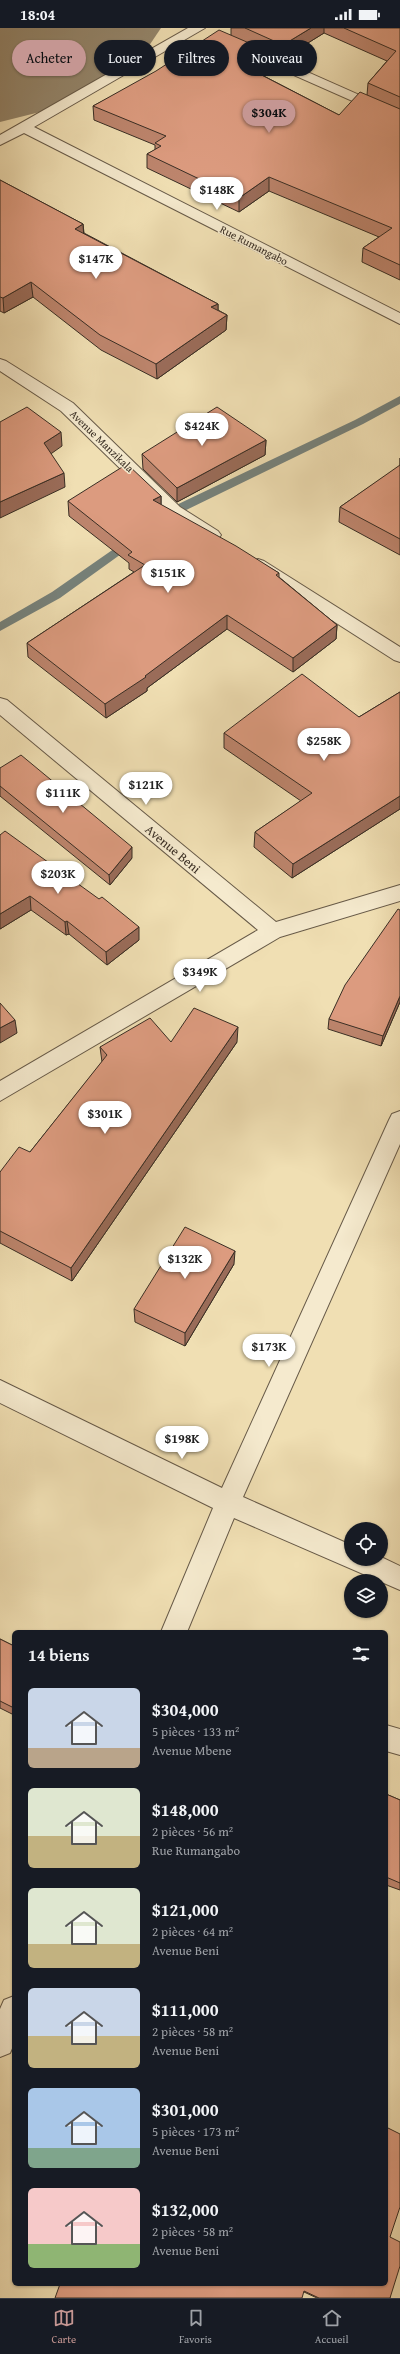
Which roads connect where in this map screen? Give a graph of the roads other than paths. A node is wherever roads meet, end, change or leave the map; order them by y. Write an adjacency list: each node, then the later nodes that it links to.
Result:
1 (199, 28): 2 (street); 5 (street)
2 (214, 34)
3 (229, 41): 4 (street)
4 (400, 118)
5 (23, 127): 6 (street); 7 (street, Rue Rumangabo)
6 (0, 141)
7 (400, 319)
8 (0, 364): 9 (street, Avenue Manzikala)
9 (227, 545)
10 (247, 558): 11 (street)
11 (400, 656)
12 (0, 705): 14 (street, Avenue Beni)
13 (400, 893): 14 (street)
14 (273, 931): 15 (street)
15 (0, 1092)
16 (400, 1120): 18 (street)
17 (0, 1391): 18 (street)
18 (228, 1503): 19 (street); 22 (street)
19 (344, 1554)
20 (372, 1566): 21 (street)
21 (400, 1578)
22 (175, 1630)
23 (388, 1739): 24 (street)
24 (400, 1742)
25 (12, 2015): 26 (street)
26 (0, 2043)

